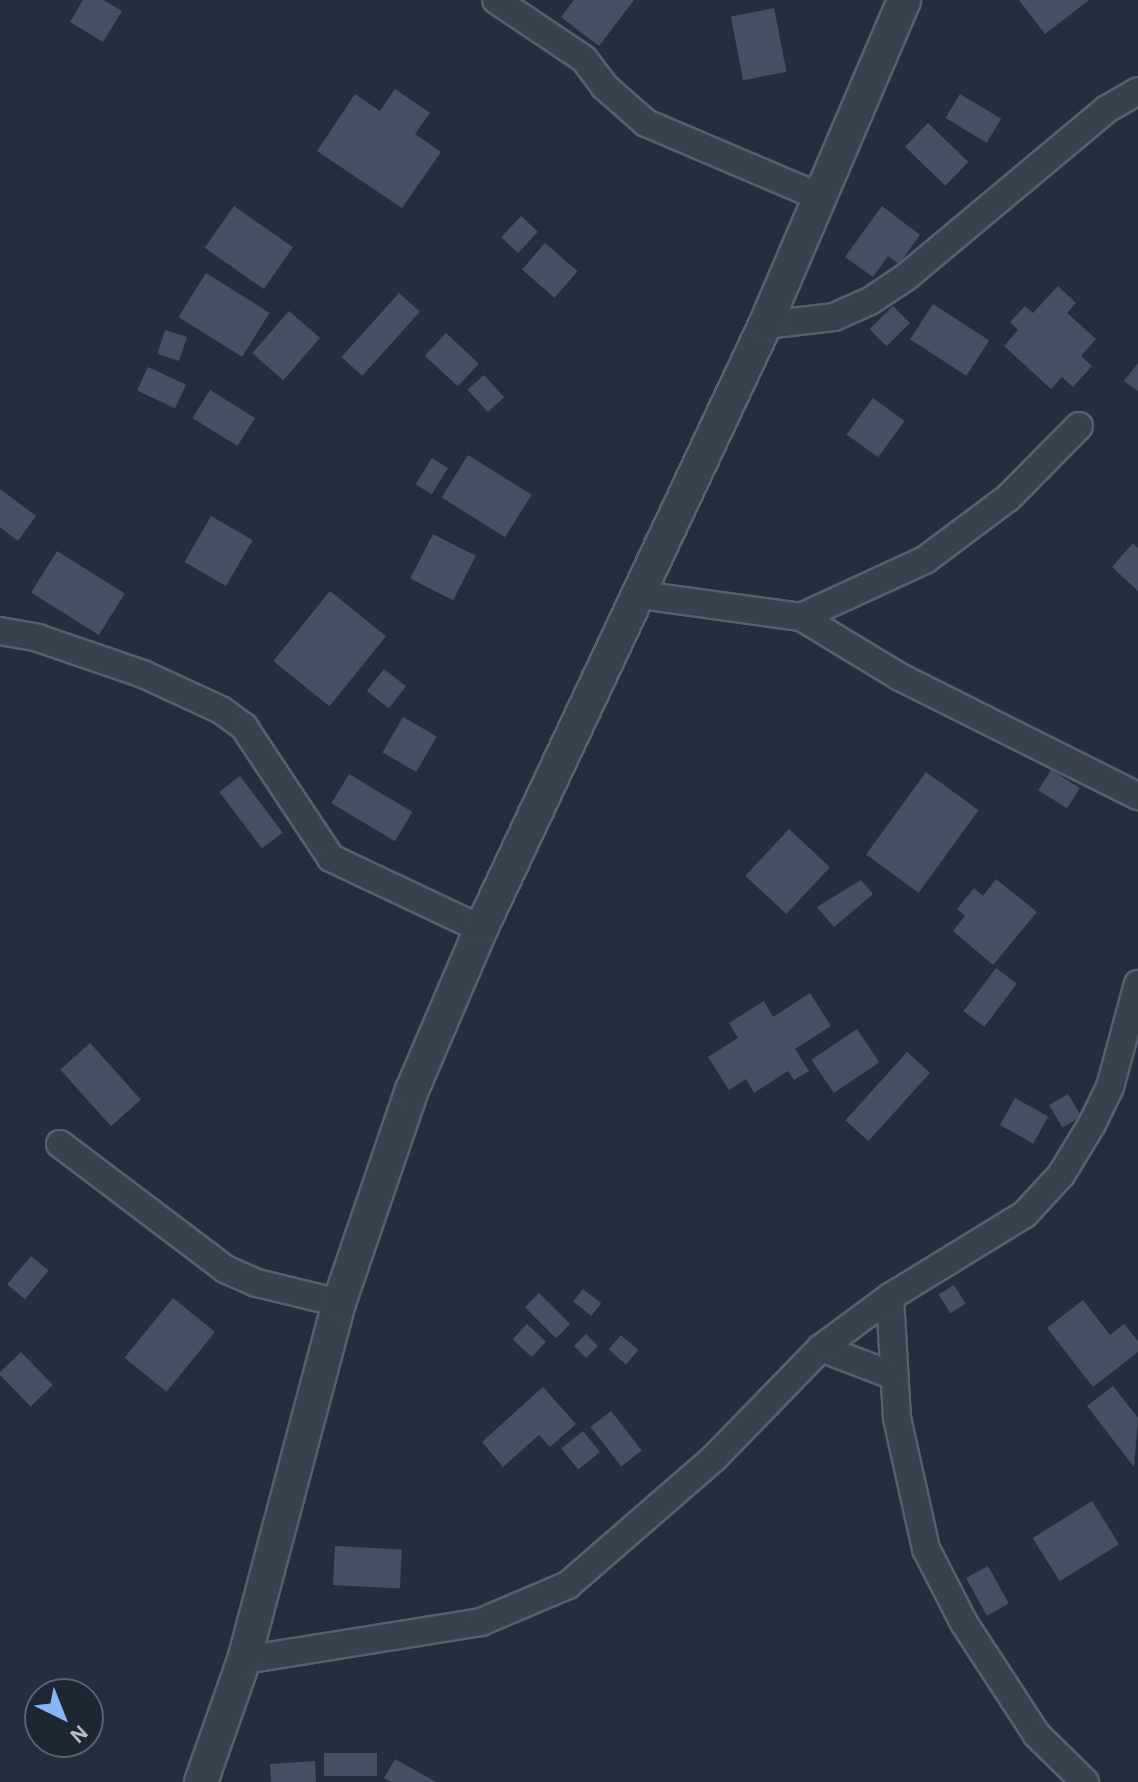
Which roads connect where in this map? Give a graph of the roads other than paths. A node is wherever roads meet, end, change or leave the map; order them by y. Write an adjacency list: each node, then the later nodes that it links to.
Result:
1 (496, 0): 4 (street)
2 (904, 0): 4 (street)
3 (1138, 91): 5 (street)
4 (817, 196): 5 (street)
5 (765, 325): 7 (street)
6 (1079, 426): 8 (street)
7 (640, 595): 8 (street); 11 (street)
8 (801, 617): 10 (street)
9 (0, 631): 11 (street)
10 (1138, 796)
11 (481, 929): 15 (street)
12 (1138, 984): 14 (street)
13 (60, 1144): 15 (street)
14 (890, 1297): 16 (street); 17 (street)
15 (339, 1303): 18 (street)
16 (821, 1348): 17 (street); 18 (street)
17 (894, 1376): 19 (street)
18 (244, 1660): 20 (street)
19 (1083, 1781)
20 (201, 1782)

